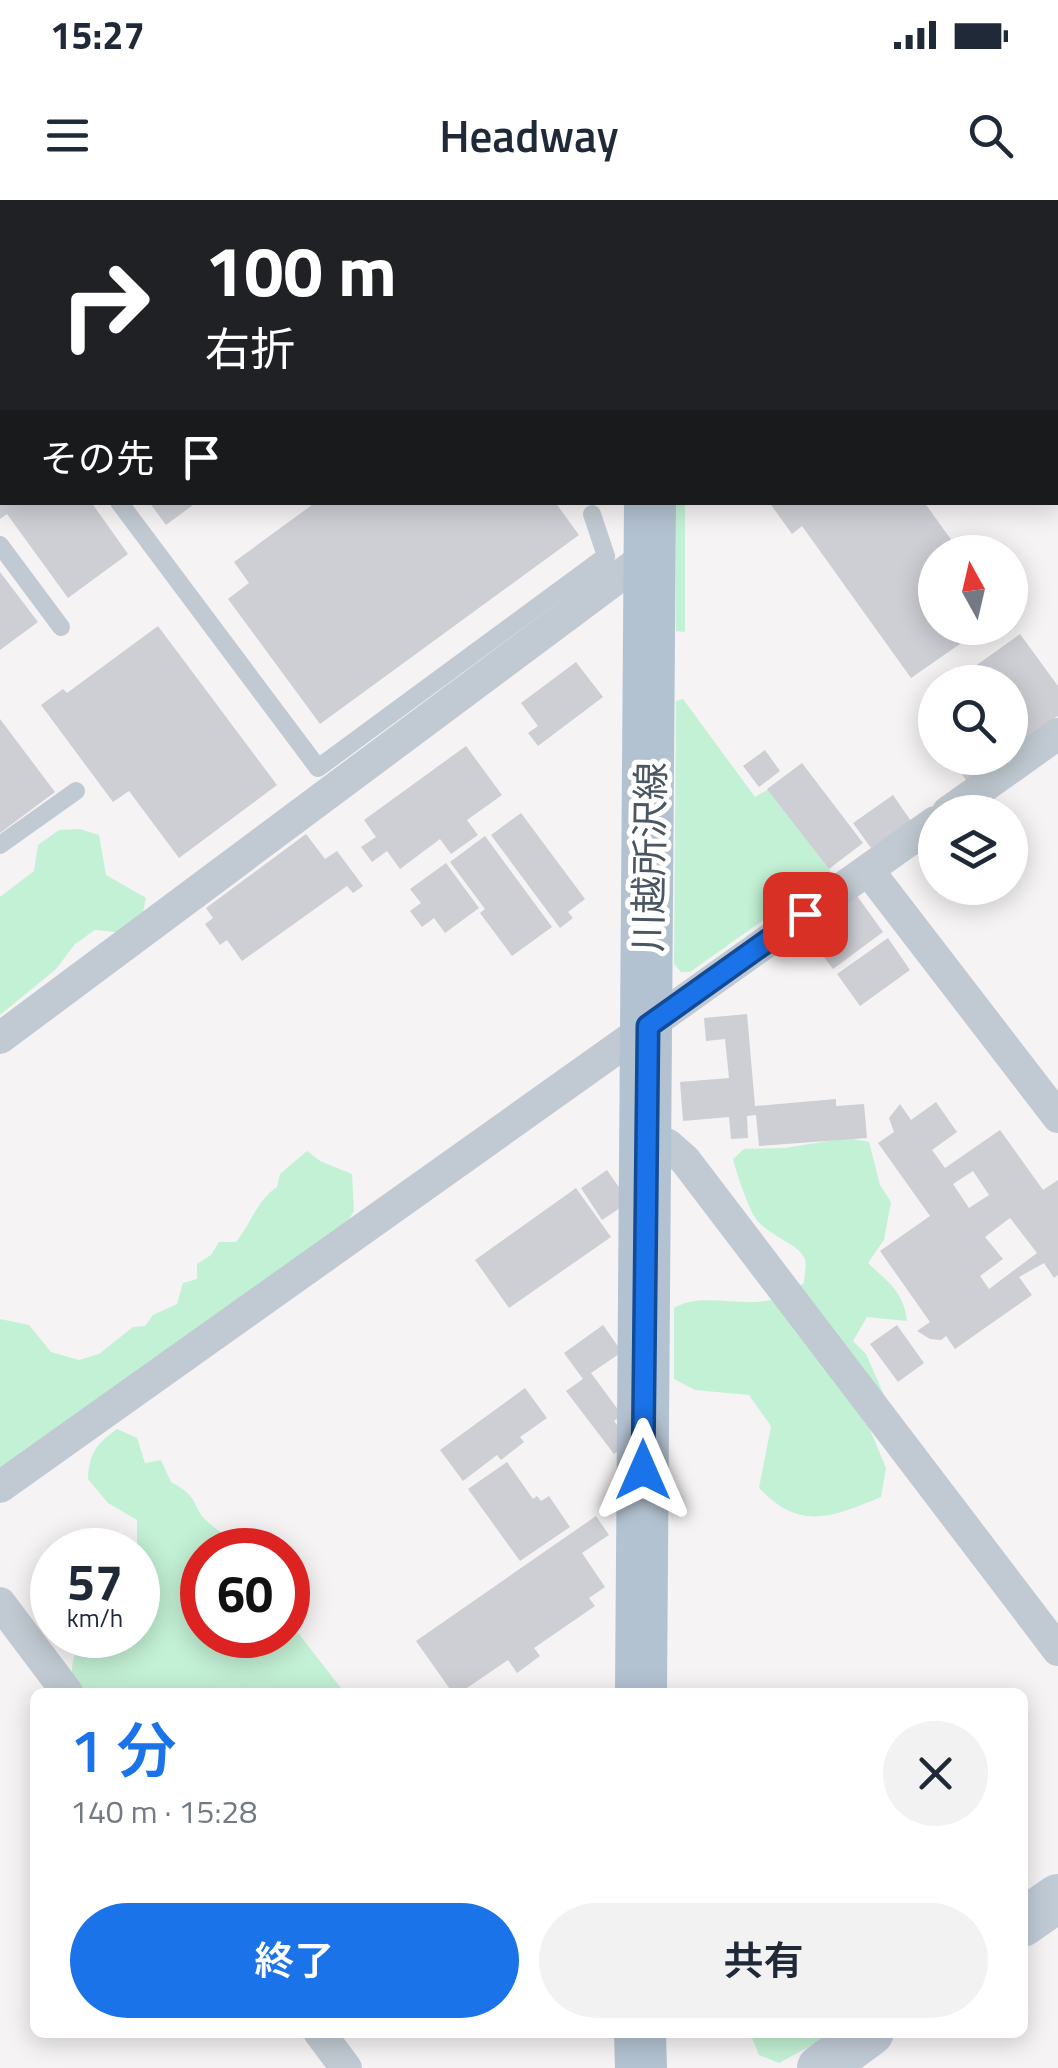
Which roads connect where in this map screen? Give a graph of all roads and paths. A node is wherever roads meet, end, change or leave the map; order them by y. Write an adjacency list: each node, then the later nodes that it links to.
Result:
1 (121, 505): 2 (lane)
2 (592, 514)
3 (651, 527): 12 (main road, 川越所沢線); 13 (street)
4 (0, 545): 5 (lane)
5 (61, 627)
6 (1058, 734): 8 (street)
7 (76, 791): 10 (lane)
8 (972, 795)
9 (918, 834): 11 (street)
10 (0, 844)
11 (868, 870): 12 (street); 14 (street)
12 (648, 1026): 15 (main road, 川越所沢線); 16 (street)
13 (0, 1038)
14 (1058, 1117)
15 (645, 1135): 18 (street); 20 (main road, 川越所沢線)
16 (0, 1487)
17 (0, 1602): 19 (street)
18 (1058, 1650)
19 (64, 1688)
20 (641, 1688)
21 (1058, 1898): 22 (main road)
22 (1028, 1920)
23 (324, 2038): 26 (street)
24 (640, 2038): 27 (main road)
25 (862, 2038): 28 (main road)
26 (346, 2068)
27 (641, 2068)
28 (821, 2068)

